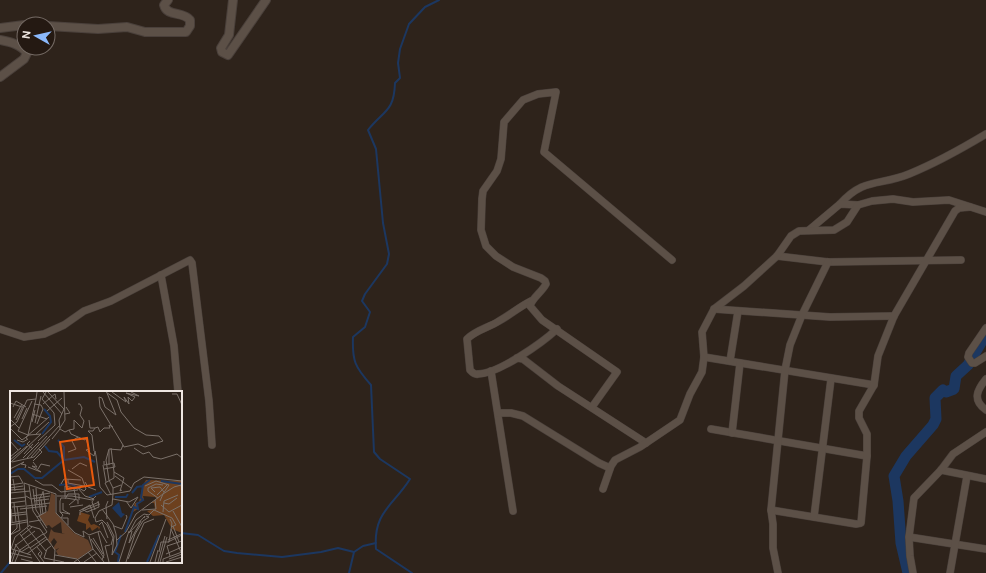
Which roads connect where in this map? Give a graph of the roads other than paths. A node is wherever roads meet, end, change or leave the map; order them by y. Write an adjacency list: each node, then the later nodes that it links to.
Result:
1 (168, 0): 5 (street)
2 (233, 0): 3 (street)
3 (266, 0)
4 (16, 26): 6 (street)
5 (56, 26)
6 (0, 28)
7 (0, 40): 8 (street)
8 (0, 77)
9 (986, 134): 10 (street)
10 (840, 204): 11 (street); 14 (street)
11 (858, 205): 12 (street); 14 (street)
12 (972, 207): 13 (street); 17 (street)
13 (986, 212)
14 (809, 230): 15 (street)
15 (777, 256): 19 (street); 22 (street)
16 (672, 260): 21 (street)
17 (927, 260): 18 (street); 19 (street); 25 (street)
18 (962, 260)
19 (828, 262): 24 (street)
20 (161, 275): 27 (street); 39 (street); 48 (street)
21 (531, 301): 28 (street); 35 (street)
22 (714, 309): 23 (street); 30 (street)
23 (738, 311): 24 (street); 32 (street)
24 (802, 315): 25 (street); 34 (street)
25 (894, 316): 38 (street)
26 (986, 328): 29 (street)
27 (0, 329)
28 (557, 329): 31 (street); 40 (street)
29 (986, 356)
30 (704, 357): 32 (street); 47 (street)
31 (517, 358): 35 (street); 40 (street)
32 (730, 361): 33 (street)
33 (740, 363): 34 (street); 45 (street)
34 (785, 370): 36 (street); 46 (street)
35 (491, 371): 42 (street)
36 (831, 379): 38 (street); 49 (street)
37 (986, 379): 41 (street)
38 (874, 385): 50 (street)
39 (178, 391)
40 (592, 407): 47 (street)
41 (986, 410)
42 (498, 413): 51 (street); 57 (street)
43 (711, 429): 45 (street)
44 (986, 432): 52 (street)
45 (732, 433): 46 (street)
46 (778, 440): 49 (street); 56 (street)
47 (646, 443): 51 (street)
48 (212, 445)
49 (822, 450): 50 (street); 58 (street)
50 (867, 456): 58 (street)
51 (610, 468): 55 (street)
52 (941, 470): 53 (street); 59 (street)
53 (967, 476): 54 (street); 60 (street)
54 (986, 479)
55 (603, 489)
56 (771, 510): 58 (street); 62 (street)
57 (513, 511)
58 (814, 517)
59 (909, 536): 60 (street); 63 (street)
60 (956, 545): 61 (street); 64 (street)
61 (986, 549)
62 (778, 573)
63 (913, 573)
64 (950, 573)

